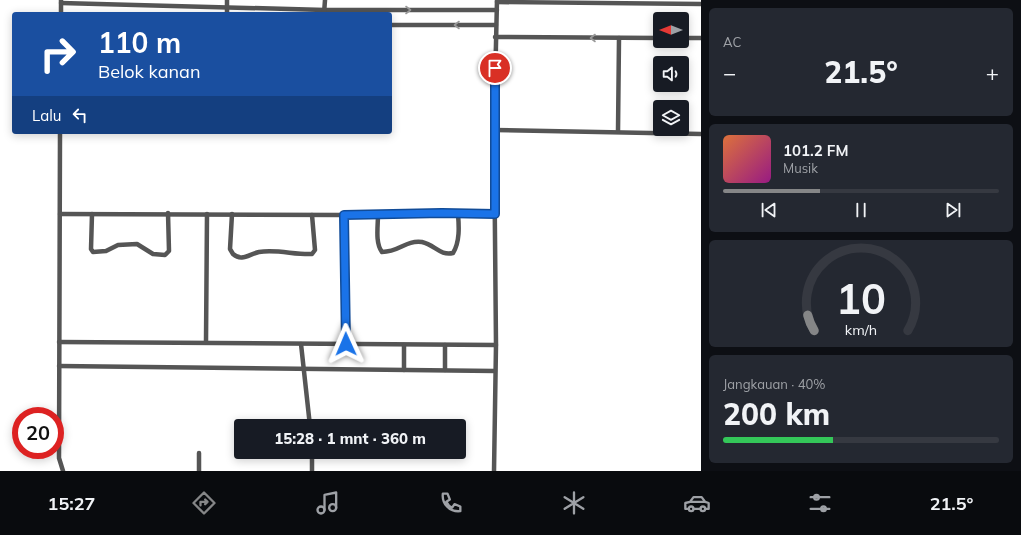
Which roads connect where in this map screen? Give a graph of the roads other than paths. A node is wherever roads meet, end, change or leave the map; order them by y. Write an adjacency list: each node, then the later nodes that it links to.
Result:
1 (227, 0): 6 (lane)
2 (325, 0): 9 (lane)
3 (497, 1): 5 (lane); 7 (lane)
4 (61, 2): 6 (lane)
5 (701, 4)
6 (227, 7): 8 (lane); 9 (lane)
7 (497, 10): 9 (lane, one-way to 7); 11 (lane)
8 (227, 12)
9 (325, 12)
10 (392, 25): 11 (lane, one-way to 10)
11 (496, 25): 12 (lane)
12 (496, 37): 13 (lane, one-way to 12); 17 (lane)
13 (619, 38): 14 (lane); 18 (lane)
14 (653, 38)
15 (689, 38): 16 (lane)
16 (701, 38)
17 (494, 130): 18 (lane); 27 (lane)
18 (618, 132): 20 (lane)
19 (60, 134): 22 (lane)
20 (701, 134)
21 (168, 213): 23 (lane); 23 (lane); 24 (lane)
22 (60, 214): 23 (lane); 31 (lane)
23 (92, 214)
24 (207, 214): 25 (lane); 32 (lane)
25 (232, 214): 28 (lane); 28 (lane)
26 (458, 214): 27 (lane); 30 (lane); 30 (lane)
27 (495, 214): 37 (lane)
28 (312, 215): 29 (lane)
29 (344, 215): 30 (lane); 34 (lane)
30 (378, 215)
31 (59, 342): 32 (lane); 38 (lane)
32 (206, 342): 33 (lane)
33 (301, 344): 34 (lane); 39 (lane)
34 (346, 344): 35 (lane)
35 (404, 345): 36 (lane); 40 (lane)
36 (445, 345): 37 (lane); 41 (lane)
37 (496, 345): 42 (lane)
38 (59, 366): 39 (lane); 46 (lane)
39 (303, 369): 40 (lane); 43 (lane)
40 (404, 370): 41 (lane)
41 (445, 370): 42 (lane)
42 (495, 371): 49 (lane)
43 (309, 419)
44 (199, 453): 47 (lane)
45 (312, 459): 48 (lane)
46 (63, 471)
47 (199, 471)
48 (312, 471)
49 (494, 471)

